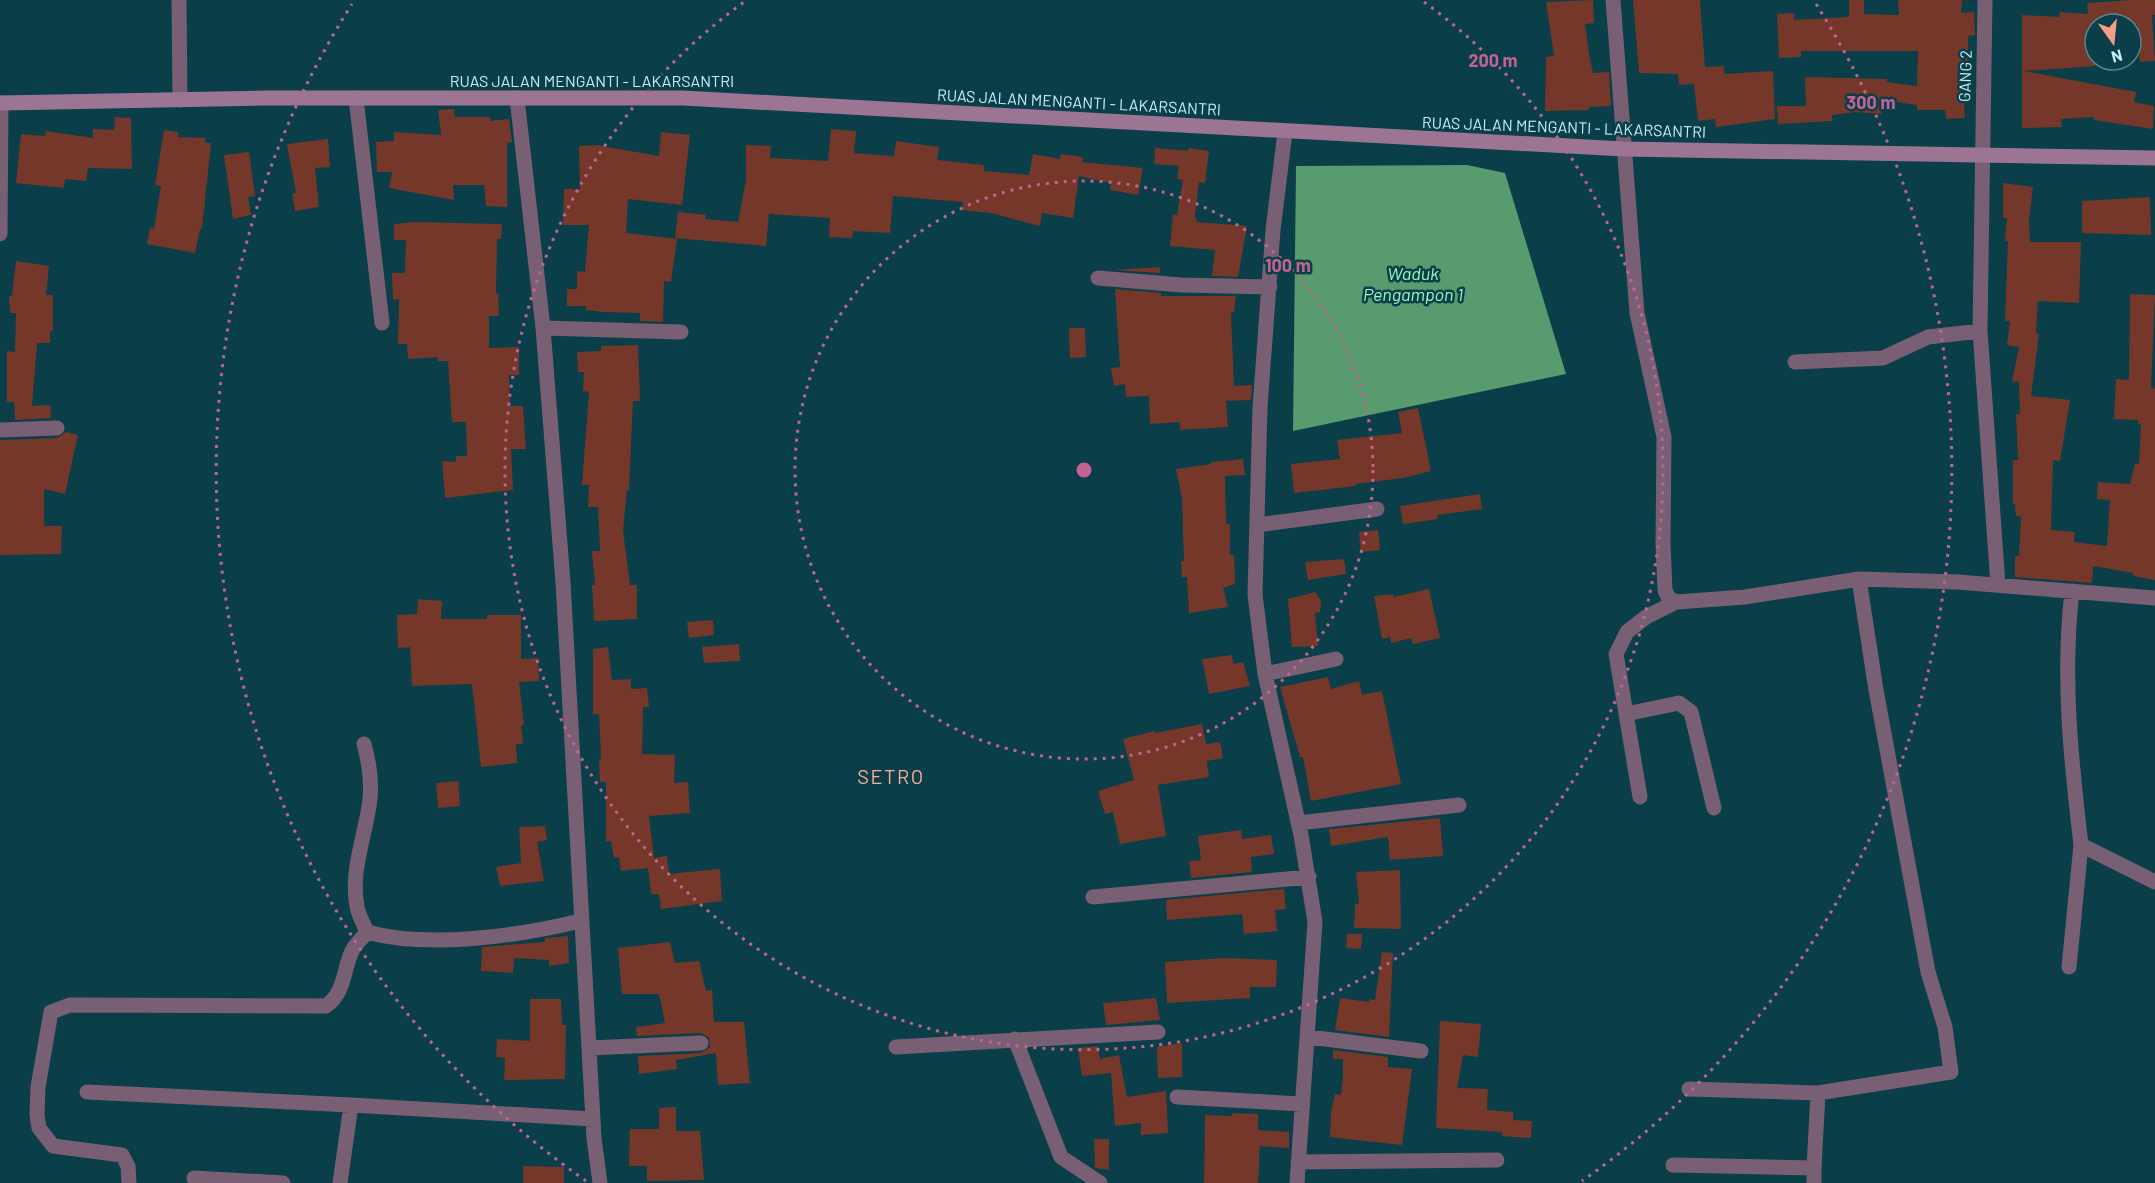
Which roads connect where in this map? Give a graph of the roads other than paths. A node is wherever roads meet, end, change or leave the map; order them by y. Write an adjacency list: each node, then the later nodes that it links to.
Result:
1 (179, 0): 6 (street)
2 (1613, 0): 9 (street)
3 (1985, 0): 10 (street, GANG 2)
4 (356, 98): 5 (main road, RUAS JALAN MENGANTI - LAKARSANTRI); 6 (main road, RUAS JALAN MENGANTI - LAKARSANTRI); 15 (street)
5 (518, 98): 8 (main road, RUAS JALAN MENGANTI - LAKARSANTRI); 16 (street)
6 (180, 100): 7 (main road, RUAS JALAN MENGANTI - LAKARSANTRI)
7 (1, 103): 12 (street)
8 (1285, 132): 9 (main road, RUAS JALAN MENGANTI - LAKARSANTRI); 14 (street)
9 (1624, 149): 10 (main road, RUAS JALAN MENGANTI - LAKARSANTRI); 28 (street)
10 (1981, 154): 11 (main road, RUAS JALAN MENGANTI - LAKARSANTRI); 17 (street, GANG 2)
11 (2155, 158)
12 (0, 234)
13 (1098, 278): 14 (street)
14 (1270, 287): 23 (street)
15 (382, 323)
16 (543, 328): 18 (street); 41 (street)
17 (1980, 331): 19 (street); 25 (street, GANG 2)
18 (681, 332)
19 (1796, 362)
20 (57, 428): 21 (street)
21 (0, 430)
22 (1377, 509): 23 (street)
23 (1257, 525): 30 (street)
24 (1859, 579): 25 (street); 28 (street); 53 (street)
25 (1998, 585): 26 (street)
26 (2072, 591): 27 (street); 37 (street)
27 (2155, 598)
28 (1676, 602): 31 (street)
29 (1336, 659): 30 (street)
30 (1265, 674): 36 (street)
31 (1626, 714): 33 (street); 35 (street)
32 (363, 744): 42 (street)
33 (1640, 797)
34 (1459, 805): 36 (street)
35 (1714, 808)
36 (1298, 823): 38 (street)
37 (2081, 845): 39 (street); 43 (street)
38 (1309, 877): 40 (street); 45 (street)
39 (2155, 882)
40 (1093, 897)
41 (580, 921): 42 (street); 49 (street)
42 (368, 933): 63 (street)
43 (2069, 967)
44 (1158, 1032): 46 (street)
45 (1309, 1037): 50 (street); 55 (street)
46 (1015, 1039): 48 (street); 67 (street)
47 (702, 1043): 49 (street)
48 (896, 1047)
49 (589, 1048): 57 (street)
50 (1421, 1051)
51 (1689, 1089): 53 (street)
52 (87, 1092): 56 (street)
53 (1818, 1093): 61 (street)
54 (1177, 1097): 55 (street)
55 (1302, 1104): 59 (street)
56 (351, 1105): 57 (street); 65 (street)
57 (593, 1119): 66 (street)
58 (1497, 1160): 59 (street)
59 (1298, 1162): 68 (street)
60 (1673, 1165): 61 (street)
61 (1814, 1175)
62 (194, 1178): 64 (street)
63 (129, 1183)
64 (283, 1183)
65 (340, 1183)
66 (600, 1183)
67 (1100, 1183)
68 (1297, 1183)

